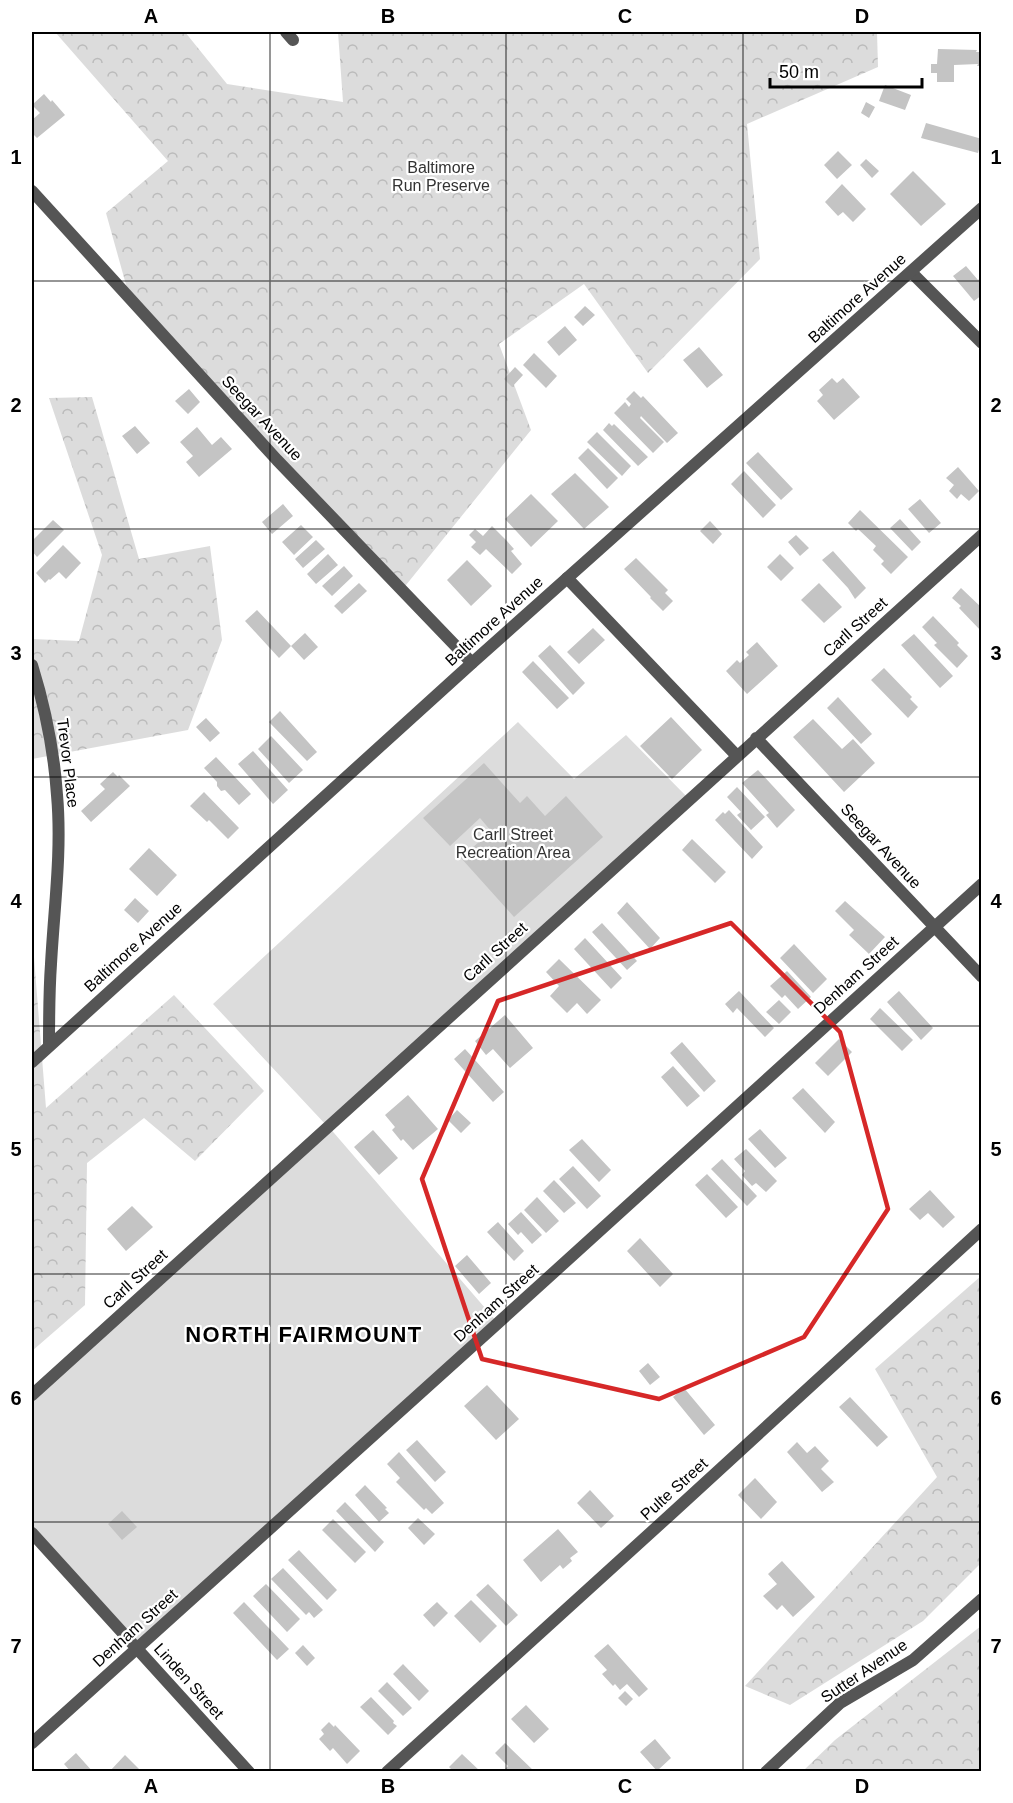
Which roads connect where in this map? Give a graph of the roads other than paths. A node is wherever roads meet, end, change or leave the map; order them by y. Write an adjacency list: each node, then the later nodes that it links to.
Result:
1 (32, 191): 7 (street, Seegar Avenue)
2 (981, 208): 3 (street, Baltimore Avenue)
3 (911, 272): 4 (street); 6 (street, Baltimore Avenue)
4 (981, 343)
5 (981, 535): 9 (street, Carll Street)
6 (567, 578): 7 (street, Baltimore Avenue); 10 (street)
7 (472, 663): 14 (street, Baltimore Avenue)
8 (32, 665): 14 (street, Trevor Place)
9 (756, 738): 10 (street, Carll Street); 12 (street, Seegar Avenue)
10 (737, 756): 17 (street, Carll Street)
11 (981, 884): 12 (street, Denham Street)
12 (934, 927): 13 (street, Seegar Avenue); 20 (street, Denham Street)
13 (981, 977)
14 (49, 1047): 15 (street, Baltimore Avenue)
15 (32, 1062)
16 (981, 1229): 23 (street, Pulte Street)
17 (32, 1395)
18 (32, 1533): 20 (street, Linden Street)
19 (981, 1599): 24 (street, Sutter Avenue)
20 (137, 1648): 21 (street, Denham Street); 22 (street, Linden Street)
21 (32, 1743)
22 (249, 1772)
23 (387, 1772)
24 (766, 1772)

